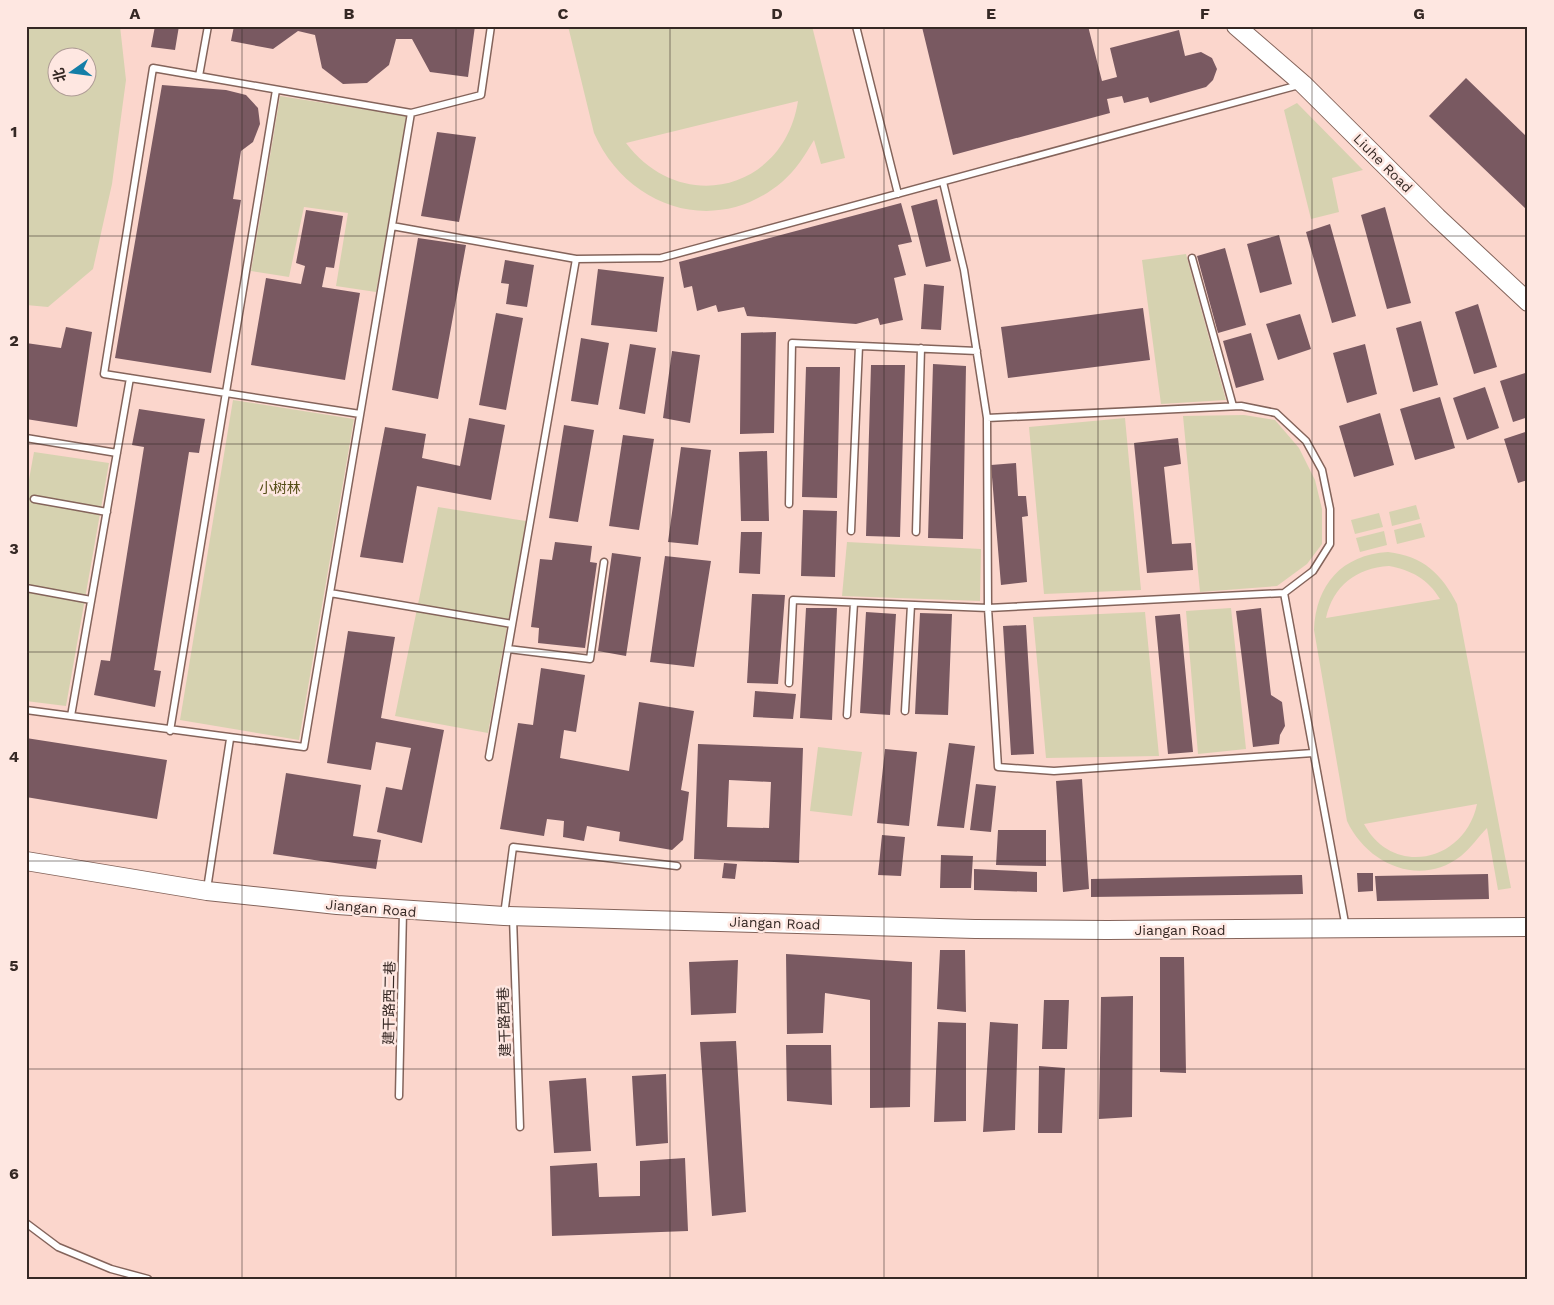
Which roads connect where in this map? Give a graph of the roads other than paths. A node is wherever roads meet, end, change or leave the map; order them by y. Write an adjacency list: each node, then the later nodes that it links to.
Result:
1 (208, 26): 5 (lane)
2 (491, 26): 8 (lane)
3 (856, 26): 10 (lane)
4 (1236, 26): 6 (main road, Liuhe Road)
5 (199, 76): 7 (lane); 18 (lane)
6 (1304, 84): 9 (lane); 14 (main road, Liuhe Road)
7 (276, 90): 8 (lane); 19 (lane)
8 (411, 113): 11 (lane)
9 (943, 182): 10 (lane); 17 (lane)
10 (898, 194): 13 (lane)
11 (392, 226): 13 (lane); 21 (lane)
12 (1192, 258): 20 (lane)
13 (576, 259): 38 (lane)
14 (1528, 302)
15 (859, 346): 16 (lane); 26 (lane); 28 (lane)
16 (922, 348): 17 (lane); 29 (lane)
17 (976, 351): 22 (lane)
18 (130, 378): 19 (lane); 24 (lane)
19 (226, 393): 21 (lane); 45 (lane)
20 (1232, 406): 22 (lane); 33 (lane)
21 (360, 414): 32 (lane)
22 (987, 418): 37 (lane)
23 (26, 438): 24 (lane)
24 (117, 453): 27 (lane)
25 (34, 499): 27 (lane)
26 (789, 504)
27 (107, 512): 34 (lane)
28 (851, 531)
29 (916, 532)
30 (604, 562): 39 (lane)
31 (26, 588): 34 (lane)
32 (330, 593): 38 (lane); 46 (lane)
33 (1284, 593): 37 (lane); 47 (lane)
34 (91, 600): 44 (lane)
35 (854, 602): 36 (lane); 40 (lane); 43 (lane)
36 (911, 605): 37 (lane); 42 (lane)
37 (988, 608): 47 (lane)
38 (512, 624): 39 (lane)
39 (508, 649): 48 (lane)
40 (790, 682)
41 (26, 710): 44 (lane)
42 (905, 711)
43 (847, 715)
44 (71, 716): 45 (lane)
45 (170, 731): 46 (lane)
46 (230, 739): 51 (lane)
47 (1313, 753): 55 (lane)
48 (489, 757)
49 (26, 861): 51 (main road, Jiangan Road)
50 (677, 866): 53 (lane, 建干路西巷)
51 (207, 890): 52 (main road, Jiangan Road)
52 (403, 911): 53 (main road, Jiangan Road); 56 (lane, 建干路西二巷)
53 (508, 916): 55 (main road, Jiangan Road); 57 (lane, 建干路西巷)
54 (1528, 927): 55 (main road, Jiangan Road)
55 (1346, 929)
56 (399, 1096)
57 (520, 1127)
58 (26, 1223): 59 (lane)
59 (148, 1279)

